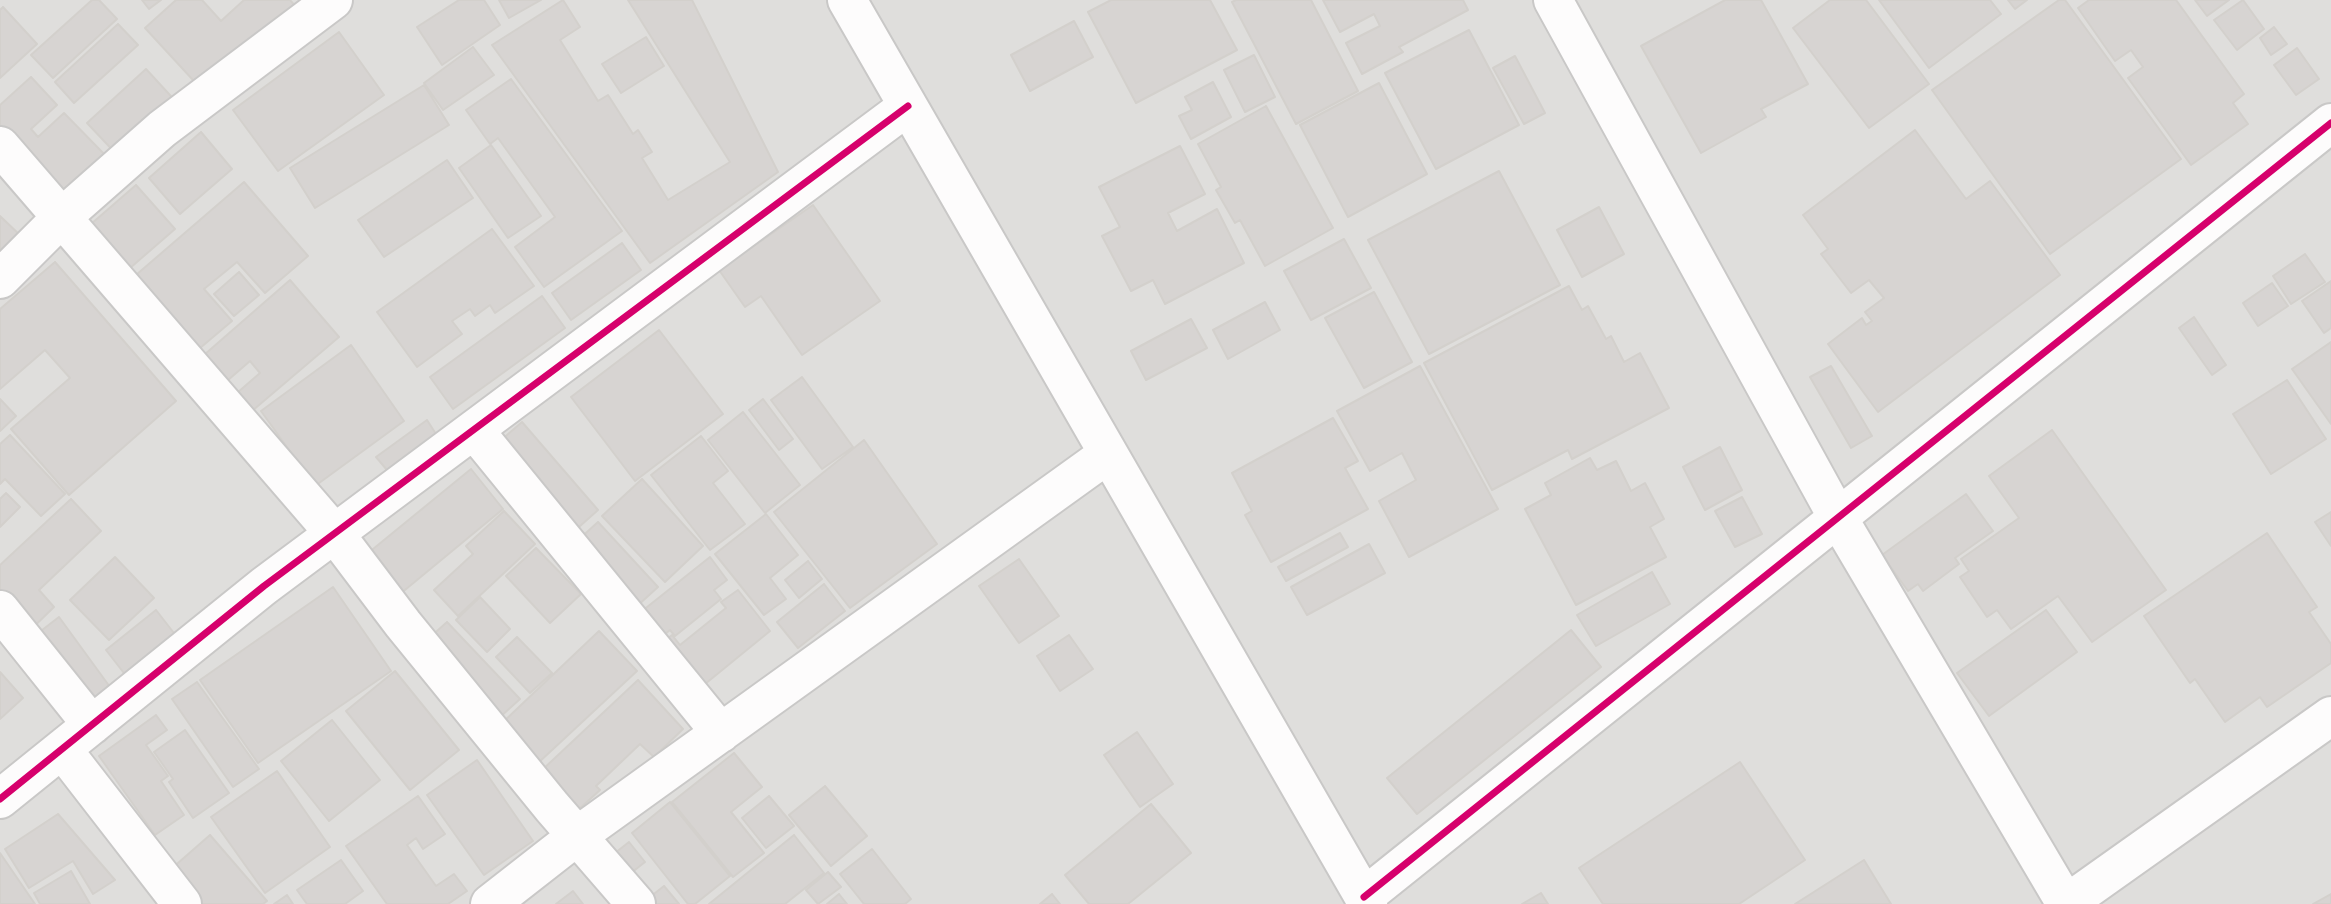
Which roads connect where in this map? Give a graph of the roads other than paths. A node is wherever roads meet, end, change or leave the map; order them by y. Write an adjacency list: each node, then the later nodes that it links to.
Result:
1 (333, 0): 7 (street)
2 (847, 0): 4 (street)
3 (1553, 0): 11 (street)
4 (908, 106): 9 (street); 10 (street)
5 (2331, 123): 11 (street)
6 (0, 146): 7 (street)
7 (61, 218): 8 (street); 12 (street)
8 (0, 279)
9 (474, 430): 12 (street); 16 (street)
10 (1108, 454): 16 (street); 20 (street)
11 (1838, 518): 20 (street); 24 (street)
12 (335, 534): 15 (street); 19 (street)
13 (0, 610): 15 (street)
14 (2331, 716): 24 (street)
15 (92, 725): 17 (street)
16 (721, 733): 19 (street)
17 (62, 748): 18 (street); 21 (street)
18 (0, 799)
19 (577, 836): 22 (street); 23 (street)
20 (1366, 901)
21 (182, 904)
22 (491, 904)
23 (636, 904)
24 (2066, 904)

